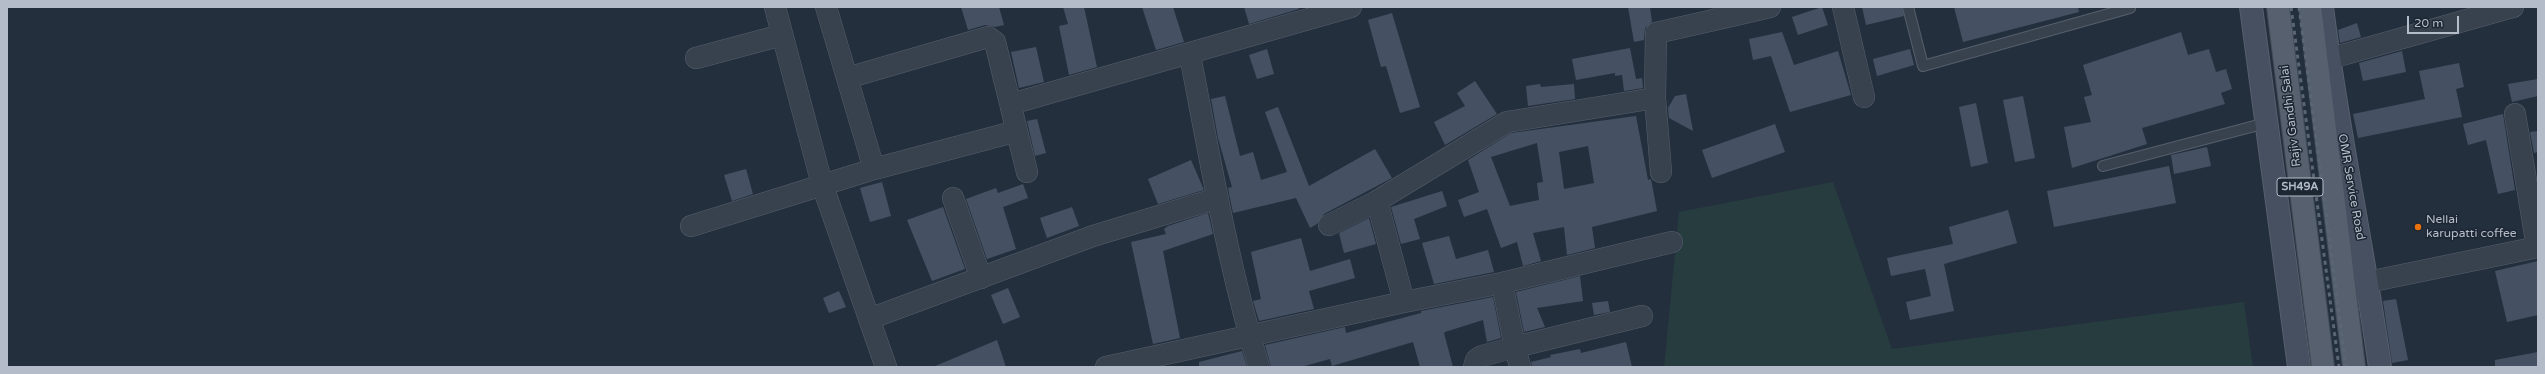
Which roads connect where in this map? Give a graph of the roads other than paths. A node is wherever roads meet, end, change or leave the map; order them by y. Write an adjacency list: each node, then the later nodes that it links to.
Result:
1 (774, 7): 14 (street)
2 (826, 7): 18 (street)
3 (1351, 7): 15 (street)
4 (1770, 7): 13 (street)
5 (1842, 7): 19 (street)
6 (1908, 7): 7 (lane)
7 (2131, 7)
8 (2250, 7): 23 (street)
9 (2278, 7): 51 (main road, Rajiv Gandhi Salai / SH49A)
10 (2310, 7): 52 (main road, SH49A)
11 (2322, 7): 17 (street, OMR Service Road)
12 (2513, 7): 17 (street)
13 (1725, 12): 20 (street)
14 (782, 35): 16 (street); 29 (street)
15 (1190, 55): 21 (street); 31 (street)
16 (696, 58)
17 (2328, 59): 38 (street, OMR Service Road)
18 (847, 78): 21 (street); 26 (street)
19 (1864, 97)
20 (1655, 98): 28 (street); 32 (street)
21 (1011, 104): 24 (street)
22 (2515, 114): 36 (street)
23 (2266, 123): 25 (lane); 50 (street)
24 (1017, 131): 26 (street); 27 (street)
25 (2103, 166)
26 (874, 168): 29 (street)
27 (1027, 172)
28 (1661, 172)
29 (822, 184): 34 (street); 42 (street)
30 (953, 198): 37 (street)
31 (1218, 198): 37 (street); 43 (street)
32 (1377, 201): 33 (street); 40 (street)
33 (1329, 225)
34 (691, 226)
35 (1672, 242): 39 (street)
36 (2537, 247): 38 (street)
37 (981, 278): 42 (street)
38 (2368, 282): 53 (street, OMR Service Road)
39 (1502, 283): 40 (street); 44 (street)
40 (1404, 302): 43 (street)
41 (1642, 316): 44 (street)
42 (869, 319): 45 (street)
43 (1250, 337): 46 (street); 47 (street)
44 (1515, 347): 48 (street); 49 (street)
45 (886, 367)
46 (1106, 367)
47 (1259, 367)
48 (1474, 367)
49 (1520, 367)
50 (2299, 367)
51 (2323, 367)
52 (2354, 367)
53 (2380, 367)

